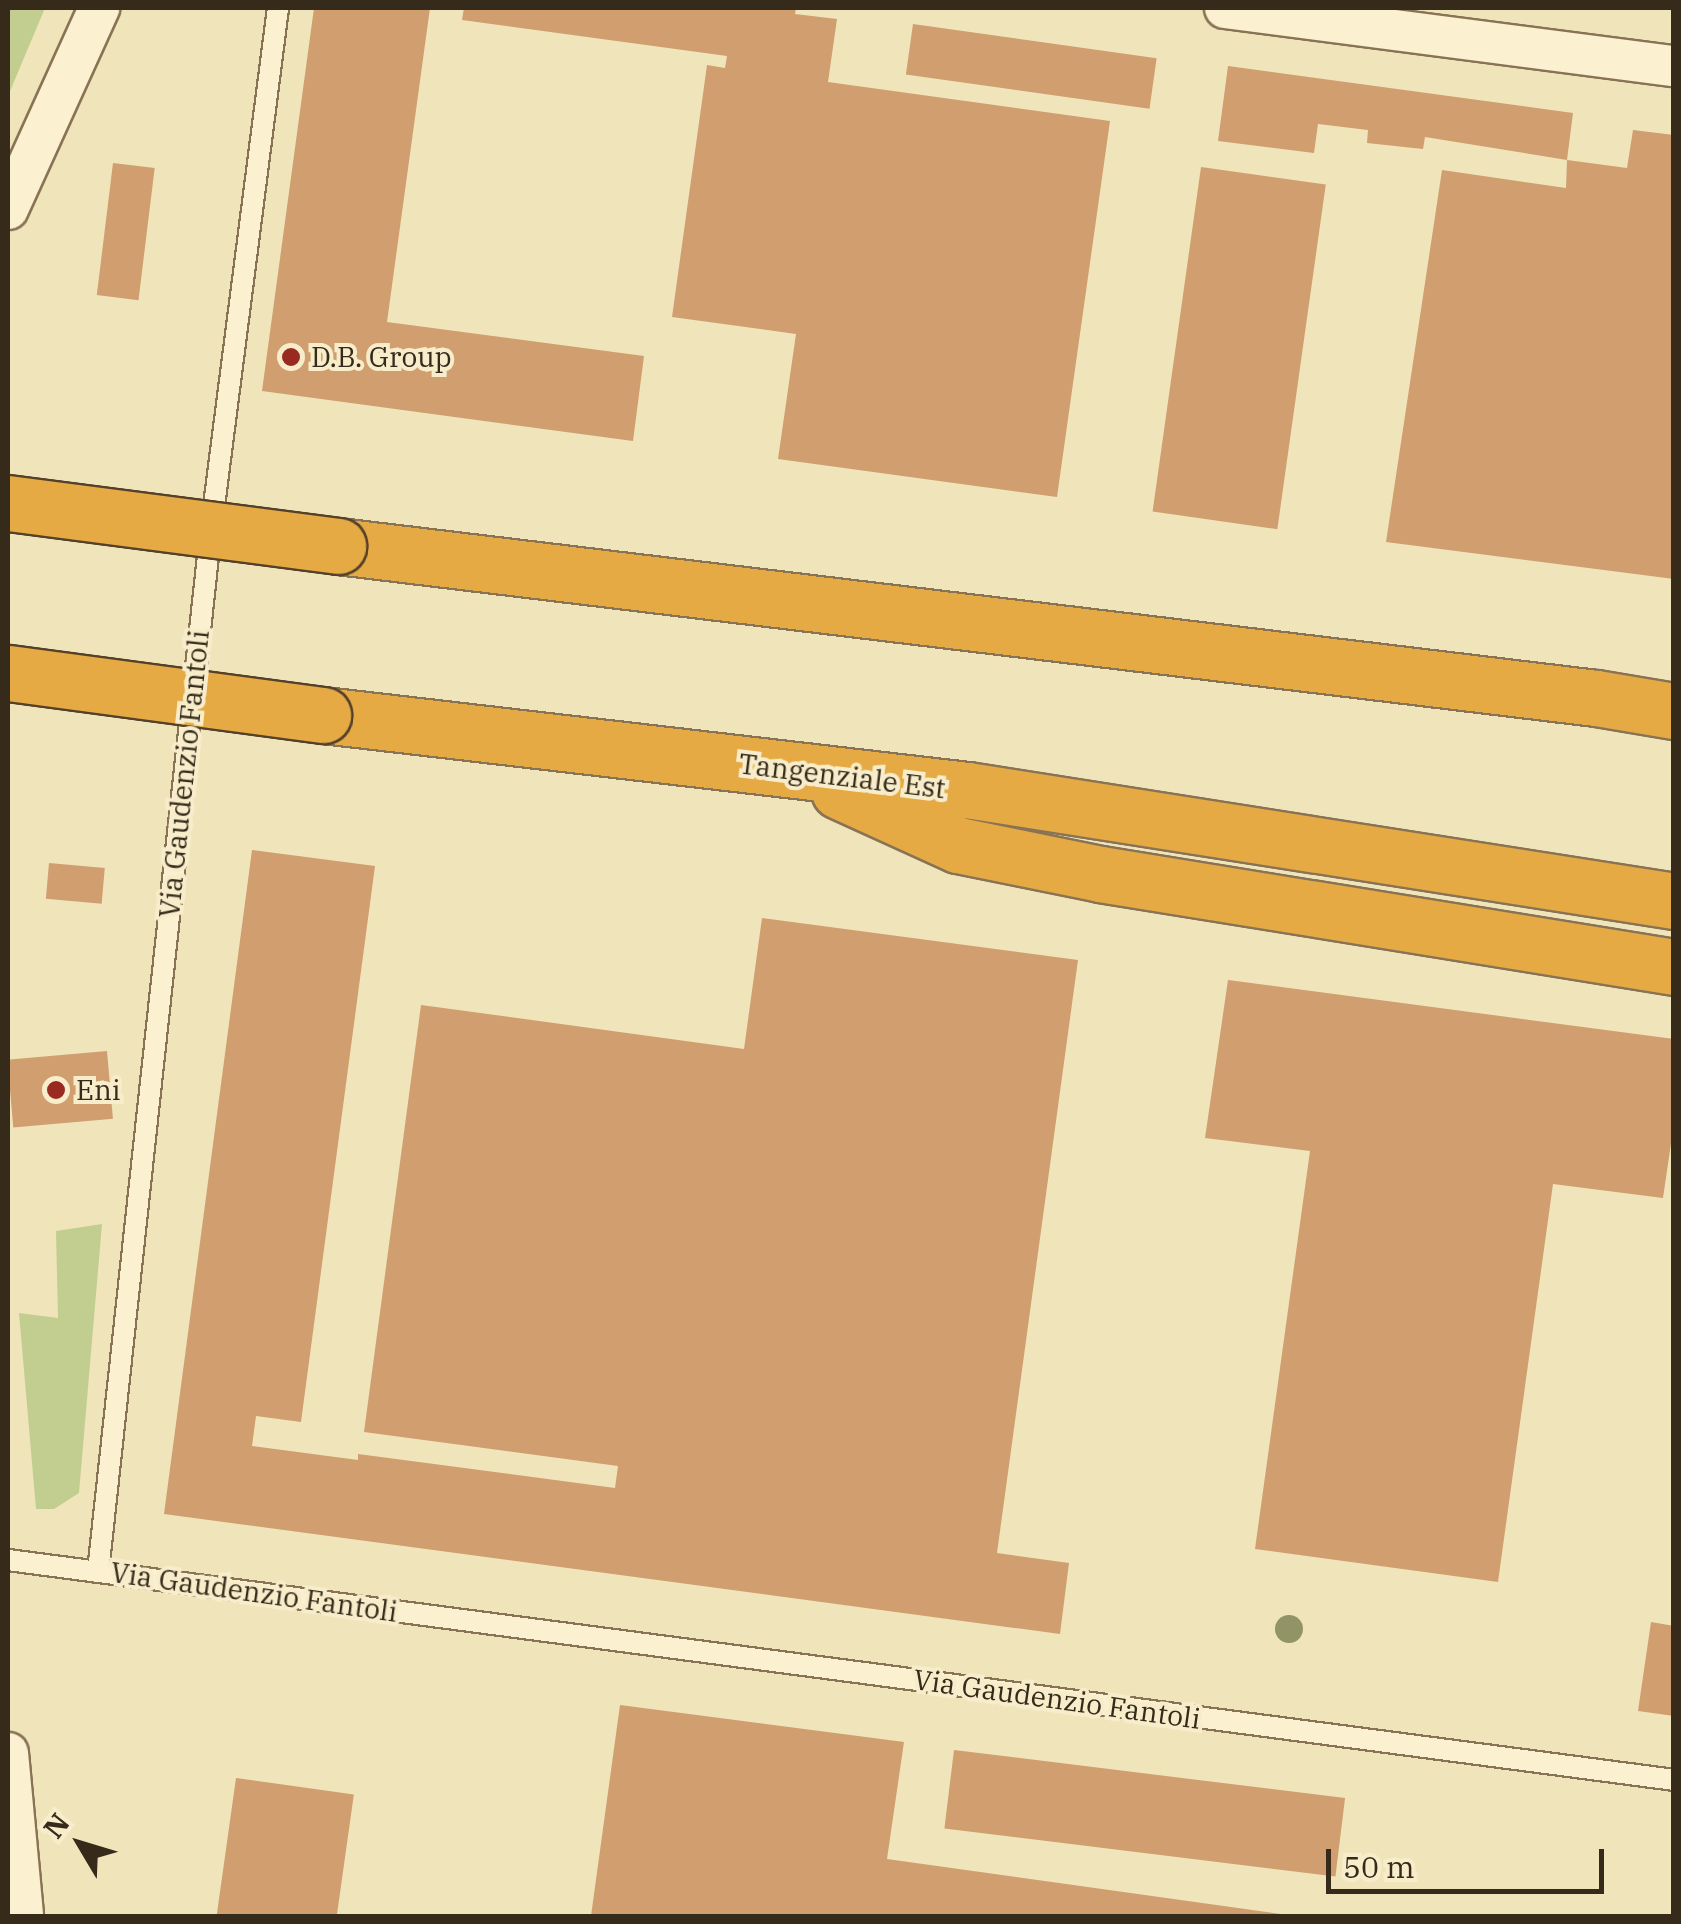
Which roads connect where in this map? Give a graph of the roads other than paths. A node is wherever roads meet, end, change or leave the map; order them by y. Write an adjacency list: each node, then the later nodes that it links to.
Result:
1 (98, 8): 5 (street)
2 (278, 8): 15 (lane, Via Gaudenzio Fantoli)
3 (1225, 8): 4 (street)
4 (1674, 66)
5 (8, 208)
6 (8, 503): 8 (highway, bridge)
7 (8, 673): 11 (highway, Tangenziale Est, bridge)
8 (1596, 698): 9 (highway); 10 (highway)
9 (1674, 698)
10 (1674, 711)
11 (796, 771): 12 (highway, Tangenziale Est); 13 (highway)
12 (1674, 901)
13 (1674, 967)
14 (8, 1560): 15 (lane)
15 (98, 1572): 17 (lane, Via Gaudenzio Fantoli)
16 (8, 1753): 18 (street)
17 (1674, 1780)
18 (23, 1916)

